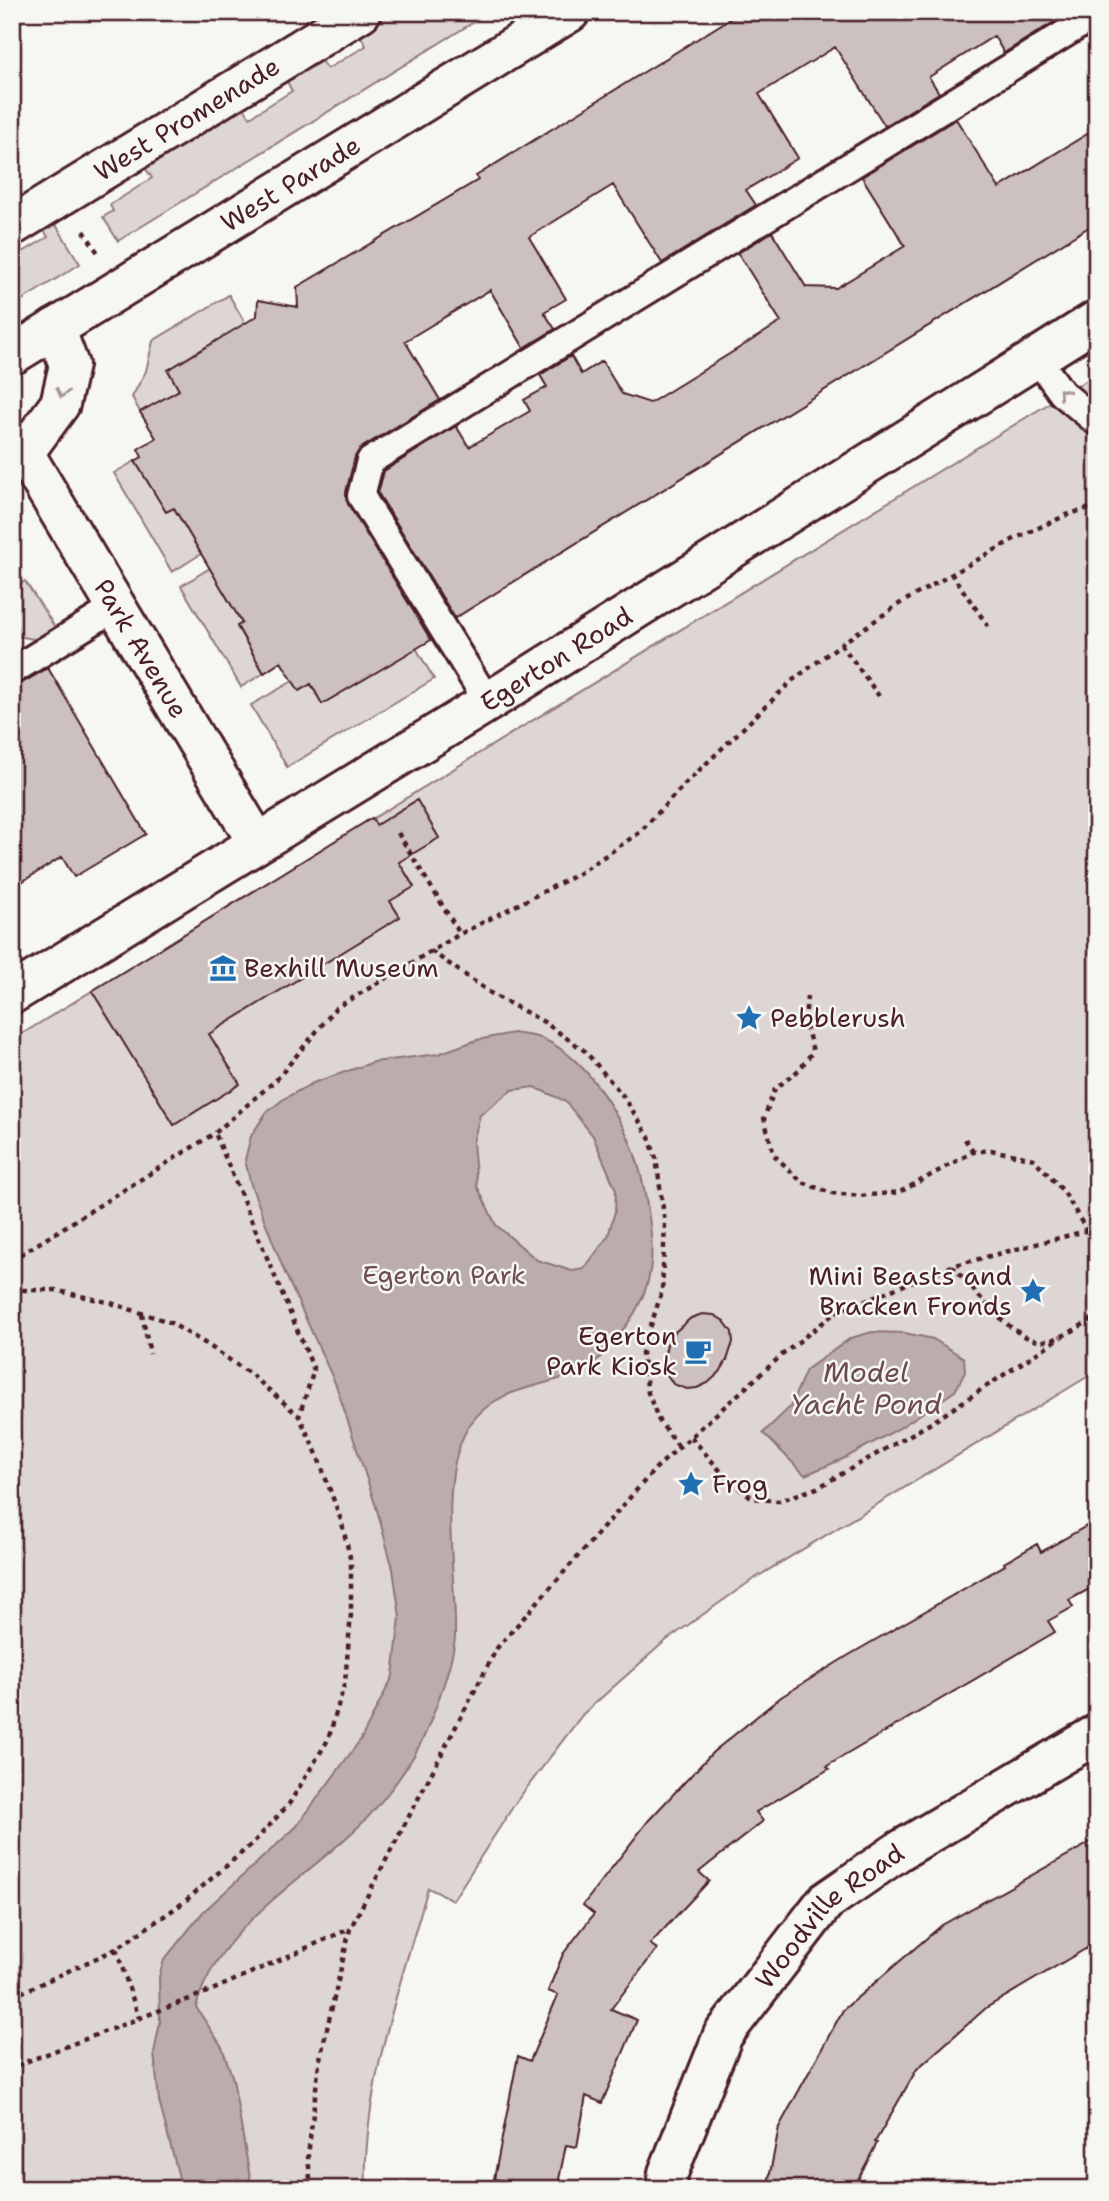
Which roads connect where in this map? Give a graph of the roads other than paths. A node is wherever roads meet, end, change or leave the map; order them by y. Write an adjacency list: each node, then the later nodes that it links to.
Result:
1 (361, 12): 4 (street, West Promenade)
2 (570, 12): 6 (street, West Parade)
3 (1097, 14): 13 (lane)
4 (12, 226)
5 (1097, 320): 8 (street, Egerton Road)
6 (55, 328): 7 (street, West Parade); 10 (street, Park Avenue, one-way to 10)
7 (12, 355)
8 (1037, 357): 9 (lane, one-way to 8); 13 (street, Egerton Road)
9 (1097, 422)
10 (18, 454): 11 (street, Park Avenue)
11 (116, 607): 12 (lane); 14 (street, Park Avenue)
12 (12, 671)
13 (488, 702): 14 (street, Egerton Road)
14 (257, 842): 15 (street, Egerton Road)
15 (12, 994)
16 (1097, 1734): 17 (street, Woodville Road)
17 (666, 2189)

